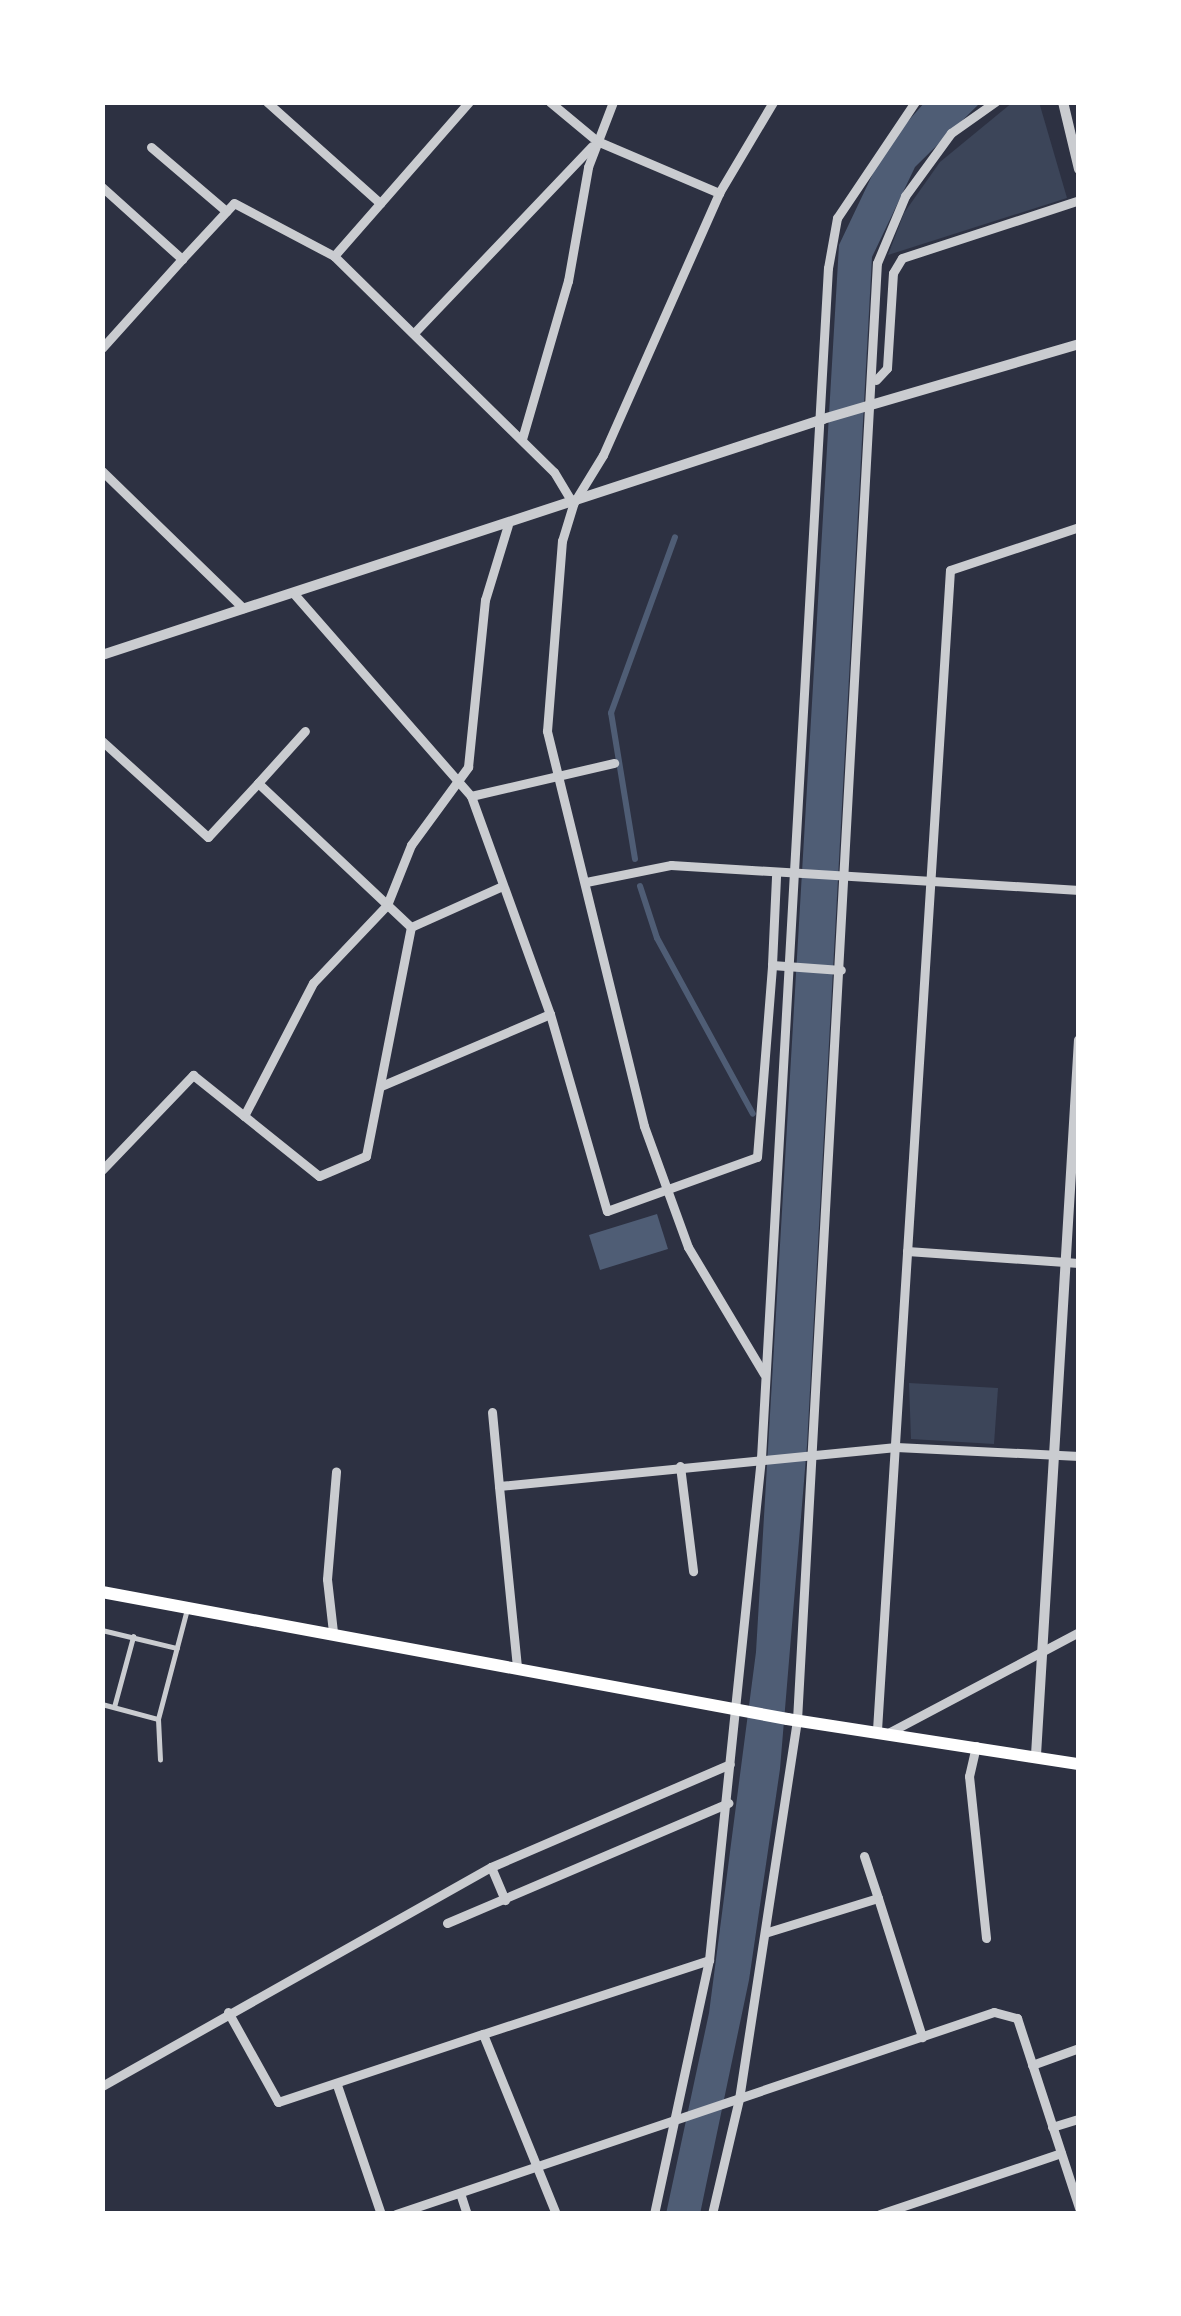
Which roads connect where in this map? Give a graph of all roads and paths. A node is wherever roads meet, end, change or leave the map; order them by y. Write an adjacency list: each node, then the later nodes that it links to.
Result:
1 (267, 102): 16 (street)
2 (469, 102): 16 (street)
3 (550, 102): 9 (street)
4 (614, 102): 9 (street)
5 (773, 102): 14 (street)
6 (994, 102): 23 (street)
7 (1063, 102): 11 (street)
8 (912, 103): 25 (street)
9 (597, 141): 14 (street); 20 (street); 26 (street)
10 (151, 147): 17 (street)
11 (1077, 149): 12 (street)
12 (1079, 169)
13 (102, 187): 19 (street)
14 (719, 193): 28 (street)
15 (1079, 200): 23 (street)
16 (380, 203): 18 (street)
17 (226, 211): 18 (street); 19 (street)
18 (334, 256): 20 (street)
19 (182, 259): 22 (street)
20 (414, 333): 26 (street)
21 (1079, 344): 24 (street)
22 (102, 348)
23 (876, 380): 24 (street)
24 (870, 406): 25 (street); 43 (street)
25 (820, 420): 28 (street); 42 (street)
26 (522, 439): 28 (street)
27 (102, 471): 32 (street)
28 (573, 504): 29 (street); 37 (street)
29 (508, 525): 31 (street); 39 (street)
30 (1079, 527): 45 (street)
31 (295, 595): 32 (street); 39 (street)
32 (243, 608): 33 (street)
33 (102, 655)
34 (305, 731): 38 (street)
35 (102, 741): 38 (street)
36 (614, 763): 37 (street)
37 (556, 775): 40 (street); 44 (street)
38 (258, 783): 48 (street)
39 (460, 784): 40 (street); 48 (street)
40 (471, 796): 46 (street)
41 (776, 876): 42 (street); 44 (street); 50 (street)
42 (795, 877): 43 (street); 51 (street)
43 (843, 878): 45 (street); 52 (street)
44 (586, 882): 58 (street)
45 (931, 883): 47 (street); 59 (street)
46 (500, 887): 49 (street); 53 (street)
47 (1079, 890)
48 (386, 905): 49 (street); 56 (street)
49 (411, 927): 55 (street)
50 (772, 964): 51 (street); 58 (street)
51 (791, 966): 52 (street); 62 (street)
52 (836, 970): 65 (street)
53 (550, 1014): 55 (street); 58 (street)
54 (1079, 1040): 60 (street)
55 (381, 1086): 56 (street)
56 (244, 1116): 57 (street)
57 (102, 1170)
58 (667, 1192): 62 (street)
59 (907, 1251): 60 (street); 64 (street)
60 (1064, 1262): 61 (street); 66 (street)
61 (1079, 1263)
62 (765, 1376): 68 (street)
63 (492, 1412): 71 (street)
64 (896, 1448): 65 (street); 66 (street); 87 (street)
65 (812, 1454): 68 (street); 86 (street)
66 (1055, 1454): 67 (street); 80 (street)
67 (1079, 1456)
68 (763, 1458): 69 (street); 84 (street)
69 (680, 1466): 71 (street); 72 (street)
70 (336, 1471): 76 (street)
71 (500, 1486): 81 (street)
72 (693, 1571)
73 (102, 1592): 74 (main road)
74 (188, 1607): 76 (main road); 79 (lane)
75 (102, 1630): 78 (lane)
76 (333, 1632): 81 (main road)
77 (1079, 1632): 80 (street)
78 (133, 1637): 79 (lane); 83 (lane)
79 (177, 1648): 85 (lane)
80 (1041, 1652): 87 (street); 89 (street)
81 (517, 1667): 84 (main road)
82 (102, 1704): 83 (lane)
83 (114, 1707): 85 (lane)
84 (741, 1708): 86 (main road); 91 (street)
85 (158, 1719): 90 (lane)
86 (792, 1720): 87 (main road); 99 (street)
87 (883, 1731): 88 (main road)
88 (976, 1746): 89 (main road); 100 (street)
89 (1036, 1756): 92 (main road)
90 (160, 1760)
91 (730, 1764): 93 (street); 95 (street)
92 (1079, 1764)
93 (728, 1803): 97 (street); 101 (street)
94 (864, 1856): 96 (street)
95 (491, 1867): 97 (street); 102 (street)
96 (878, 1898): 99 (street); 104 (street)
97 (505, 1900): 98 (street)
98 (447, 1923)
99 (768, 1932): 109 (street)
100 (986, 1938)
101 (709, 1960): 103 (street); 110 (street)
102 (228, 2012): 107 (street); 108 (street)
103 (483, 2034): 107 (street); 114 (street)
104 (922, 2037): 106 (street); 109 (street)
105 (1079, 2048): 106 (street)
106 (1032, 2065): 112 (street)
107 (337, 2085): 118 (street)
108 (102, 2086)
109 (735, 2100): 110 (street); 123 (street)
110 (680, 2119): 114 (street); 122 (street)
111 (1079, 2120): 112 (street)
112 (1052, 2127): 113 (street)
113 (1061, 2153): 116 (street); 124 (street)
114 (540, 2167): 115 (street); 121 (street)
115 (460, 2193): 119 (street); 120 (street)
116 (1077, 2195): 117 (street)
117 (1079, 2208)
118 (381, 2214)
119 (396, 2214)
120 (467, 2214)
121 (556, 2214)
122 (654, 2214)
123 (712, 2214)
124 (880, 2214)

